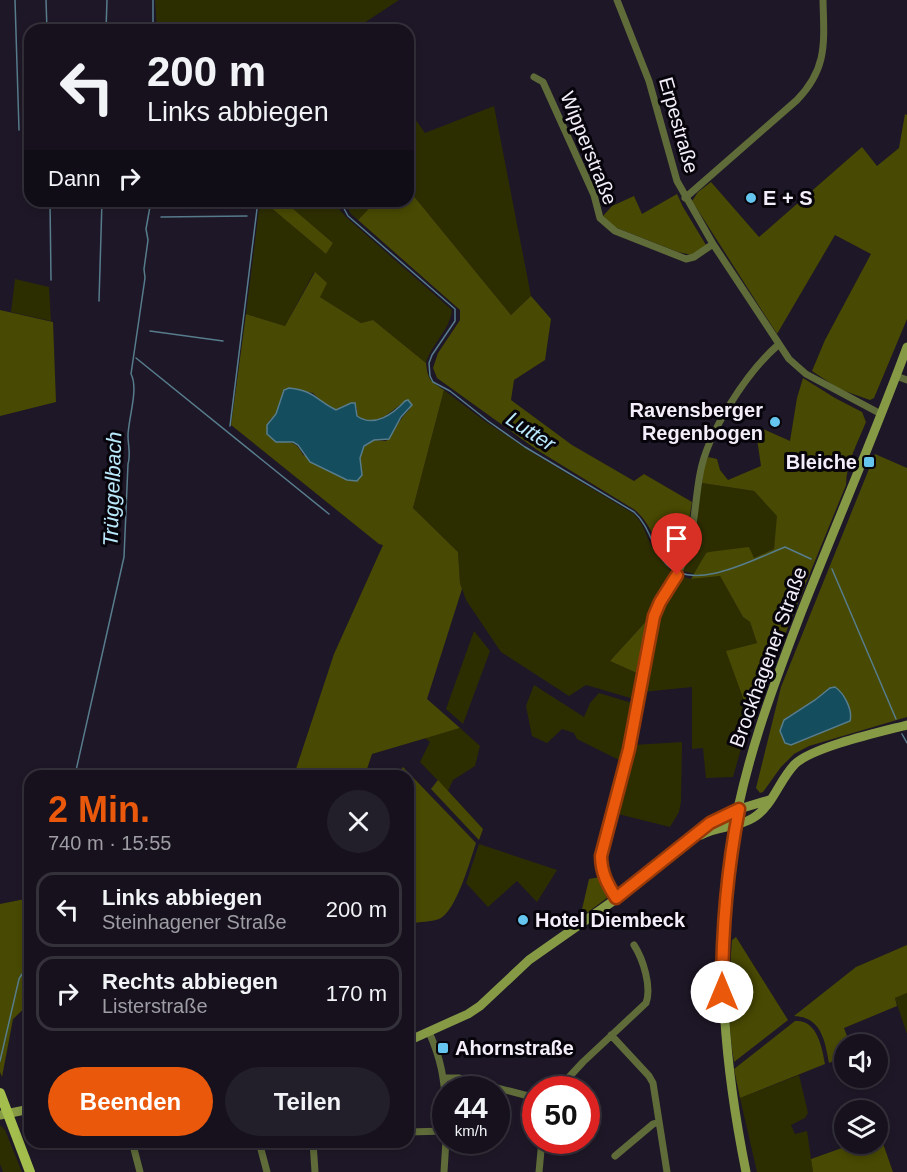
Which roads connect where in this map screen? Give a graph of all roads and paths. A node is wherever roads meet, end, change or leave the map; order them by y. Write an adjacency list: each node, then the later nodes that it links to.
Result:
1 (617, 0): 4 (street, Erpestraße)
2 (823, 0): 4 (street)
3 (534, 77): 5 (street, Wipperstraße)
4 (685, 198): 5 (street, Erpestraße)
5 (713, 244): 6 (street, Erpestraße)
6 (778, 345): 10 (street, Erpestraße); 16 (street)
7 (907, 347): 8 (main road, Brockhagener Straße)
8 (896, 376): 9 (street); 10 (main road, Brockhagener Straße)
9 (907, 380)
10 (881, 414): 13 (main road, Brockhagener Straße)
11 (907, 725): 12 (main road)
12 (770, 800): 13 (main road); 14 (main road)
13 (739, 809): 14 (main road, Brockhagener Straße); 15 (main road)
14 (735, 826): 15 (main road); 42 (main road, Brockhagener Straße)
15 (688, 842): 16 (main road)
16 (616, 898): 18 (main road)
17 (634, 945): 19 (street)
18 (429, 1032): 20 (main road); 21 (street)
19 (611, 1035): 22 (street); 26 (street)
20 (414, 1038)
21 (444, 1076)
22 (571, 1076)
23 (0, 1093): 25 (main road)
24 (24, 1110): 25 (main road)
25 (4, 1115): 35 (main road)
26 (659, 1122): 34 (street); 41 (street)
27 (432, 1131): 28 (street)
28 (414, 1132)
29 (261, 1148): 37 (street)
30 (313, 1148): 38 (street)
31 (134, 1149): 36 (street)
32 (445, 1154): 39 (street)
33 (541, 1154): 40 (street)
34 (615, 1156)
35 (30, 1172)
36 (140, 1172)
37 (267, 1172)
38 (315, 1172)
39 (444, 1172)
40 (539, 1172)
41 (667, 1172)
42 (746, 1172)

